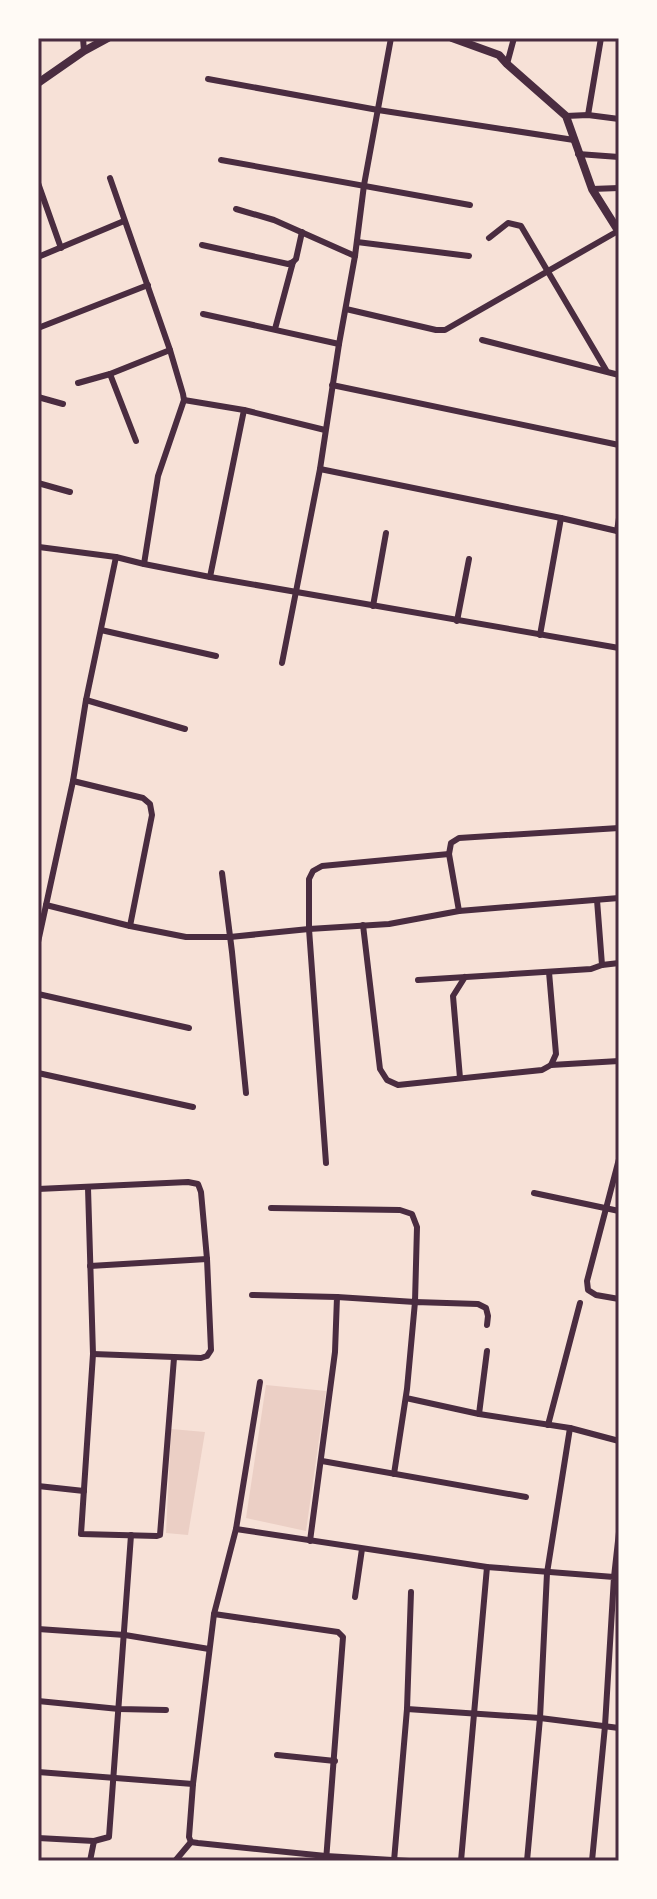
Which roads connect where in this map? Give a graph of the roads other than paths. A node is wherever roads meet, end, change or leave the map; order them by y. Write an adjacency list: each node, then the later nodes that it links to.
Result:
1 (83, 38): 7 (street)
2 (108, 38): 7 (street)
3 (391, 38): 11 (street)
4 (452, 38): 8 (street)
5 (514, 38): 8 (street)
6 (601, 38): 12 (street)
7 (84, 51): 10 (street)
8 (507, 64): 13 (street)
9 (208, 79): 11 (street)
10 (38, 83)
11 (378, 110): 15 (street); 21 (street)
12 (588, 115): 13 (street); 14 (street)
13 (566, 116): 15 (street)
14 (619, 119)
15 (574, 140): 16 (street)
16 (578, 154): 17 (street); 23 (street)
17 (619, 157)
18 (221, 160): 21 (street)
19 (110, 178): 26 (street)
20 (38, 183): 32 (street)
21 (364, 185): 24 (street); 30 (street)
22 (619, 188): 23 (street)
23 (592, 189): 27 (street)
24 (470, 205)
25 (236, 209): 28 (street)
26 (124, 221): 32 (street); 38 (street)
27 (617, 227): 37 (street)
28 (302, 232): 33 (street); 36 (street)
29 (489, 238): 37 (street)
30 (357, 242): 33 (street); 34 (street)
31 (202, 245): 36 (street)
32 (61, 248): 35 (street)
33 (355, 256): 39 (street)
34 (469, 256)
35 (38, 257)
36 (293, 262): 42 (street)
37 (548, 270): 39 (street); 46 (street)
38 (148, 285): 41 (street); 45 (street)
39 (346, 309): 44 (street)
40 (203, 314): 42 (street)
41 (38, 328)
42 (275, 329): 44 (street)
43 (482, 340): 46 (street)
44 (339, 344): 50 (street)
45 (170, 350): 47 (street); 51 (street)
46 (606, 370): 48 (street)
47 (110, 374): 49 (street); 56 (street)
48 (619, 375)
49 (78, 383)
50 (332, 385): 55 (street); 57 (street)
51 (183, 394): 54 (street); 68 (street)
52 (38, 397): 53 (street)
53 (63, 404)
54 (244, 410): 55 (street); 69 (street)
55 (325, 430): 58 (street)
56 (136, 441)
57 (619, 445)
58 (320, 469): 61 (street); 70 (street)
59 (38, 483): 60 (street)
60 (70, 492)
61 (561, 518): 63 (street); 74 (street)
62 (619, 518): 63 (street)
63 (618, 530)
64 (386, 533): 71 (street)
65 (39, 547): 66 (street)
66 (116, 557): 68 (street); 73 (street)
67 (469, 559): 72 (street)
68 (144, 564): 69 (street)
69 (210, 577): 70 (street)
70 (296, 592): 71 (street); 77 (street)
71 (373, 606): 72 (street)
72 (457, 621): 74 (street)
73 (101, 630): 76 (street); 78 (street)
74 (540, 635): 75 (street)
75 (619, 648)
76 (216, 656)
77 (282, 663)
78 (86, 700): 79 (street); 80 (street)
79 (185, 729)
80 (73, 781): 86 (street); 89 (street)
81 (619, 828): 82 (street)
82 (449, 854): 87 (street); 90 (street)
83 (222, 873): 91 (street)
84 (619, 898): 85 (street)
85 (597, 900): 87 (street); 94 (street)
86 (46, 905): 89 (street); 92 (street)
87 (459, 911): 88 (street)
88 (363, 925): 90 (street); 103 (street)
89 (130, 926): 91 (street)
90 (309, 929): 91 (street); 107 (street)
91 (230, 937): 104 (street)
92 (38, 942)
93 (619, 963): 94 (street)
94 (602, 965): 95 (street)
95 (549, 972): 96 (street); 101 (street)
96 (465, 977): 97 (street); 103 (street)
97 (418, 980)
98 (38, 994): 99 (street)
99 (189, 1028)
100 (619, 1061): 101 (street)
101 (551, 1065): 103 (street)
102 (38, 1073): 105 (street)
103 (460, 1078)
104 (246, 1093)
105 (193, 1107)
106 (619, 1159): 112 (street)
107 (326, 1163)
108 (88, 1188): 109 (street); 114 (street); 115 (street)
109 (38, 1189)
110 (534, 1193): 112 (street)
111 (271, 1208): 119 (street)
112 (607, 1209): 113 (street); 118 (street)
113 (619, 1211)
114 (207, 1259): 115 (street); 124 (street)
115 (90, 1266): 123 (street)
116 (252, 1295): 117 (street)
117 (337, 1297): 119 (street); 131 (street)
118 (619, 1299)
119 (415, 1302): 121 (street); 126 (street)
120 (580, 1303): 128 (street)
121 (487, 1325)
122 (487, 1351): 127 (street)
123 (93, 1354): 124 (street); 134 (street)
124 (174, 1358): 138 (street)
125 (260, 1382): 136 (street)
126 (406, 1398): 127 (street); 132 (street)
127 (479, 1414): 128 (street)
128 (548, 1425): 129 (street)
129 (570, 1428): 130 (street); 142 (street)
130 (619, 1441)
131 (322, 1461): 132 (street); 139 (street)
132 (394, 1474): 135 (street)
133 (38, 1486): 134 (street)
134 (84, 1491): 138 (street)
135 (526, 1497)
136 (236, 1529): 139 (street); 146 (street)
137 (619, 1532): 143 (street)
138 (131, 1535): 148 (street)
139 (310, 1541): 140 (street)
140 (362, 1549): 141 (street); 145 (street)
141 (487, 1567): 142 (street); 154 (street)
142 (547, 1573): 143 (street); 155 (street)
143 (616, 1577): 156 (street)
144 (411, 1592): 152 (street)
145 (355, 1597)
146 (214, 1614): 149 (street); 159 (street)
147 (38, 1629): 148 (street)
148 (125, 1635): 149 (street); 151 (street)
149 (209, 1649): 162 (street)
150 (38, 1701): 151 (street)
151 (119, 1709): 153 (street); 161 (street)
152 (407, 1709): 154 (street); 167 (street)
153 (166, 1710)
154 (474, 1715): 155 (street); 171 (street)
155 (540, 1718): 156 (street); 172 (street)
156 (605, 1726): 157 (street); 173 (street)
157 (619, 1728)
158 (277, 1755): 159 (street)
159 (335, 1761): 166 (street)
160 (38, 1772): 161 (street)
161 (114, 1778): 162 (street); 164 (street)
162 (193, 1784): 165 (street)
163 (38, 1838): 164 (street)
164 (94, 1841): 168 (street)
165 (191, 1842): 166 (street); 169 (street)
166 (326, 1859): 167 (street)
167 (394, 1860): 170 (street)
168 (90, 1861)
169 (175, 1861)
170 (409, 1861)
171 (461, 1861)
172 (527, 1861)
173 (592, 1861)

